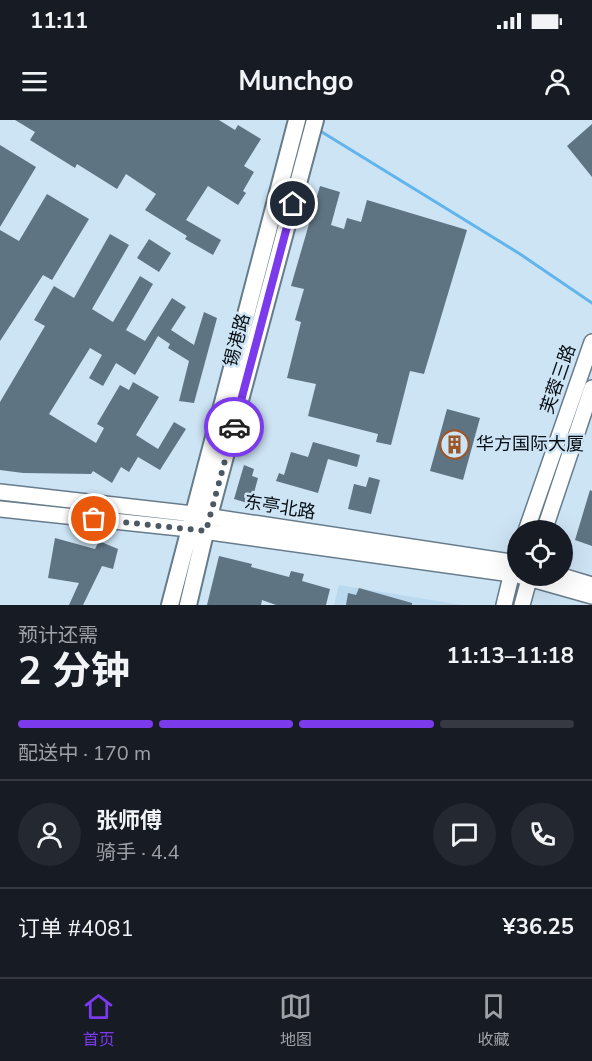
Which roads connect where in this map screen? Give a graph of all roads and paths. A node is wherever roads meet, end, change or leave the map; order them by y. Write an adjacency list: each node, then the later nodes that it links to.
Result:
1 (296, 123): 9 (main road, 锡港路)
2 (313, 127): 9 (main road, 锡港路)
3 (592, 342): 7 (main road, 芙蓉三路)
4 (592, 388): 8 (main road, 芙蓉三路)
5 (0, 492): 9 (main road, 东亭北路)
6 (0, 509): 9 (main road, 东亭北路)
7 (530, 520)
8 (548, 520)
9 (199, 522): 10 (main road, 东亭北路); 17 (main road, 锡港路); 18 (main road, 锡港路)
10 (507, 568)
11 (573, 579): 12 (main road)
12 (592, 585)
13 (513, 586): 19 (main road)
14 (521, 586): 20 (main road)
15 (564, 586): 16 (main road, 东亭北路)
16 (592, 596)
17 (170, 605)
18 (188, 605)
19 (504, 605)
20 (522, 605)

